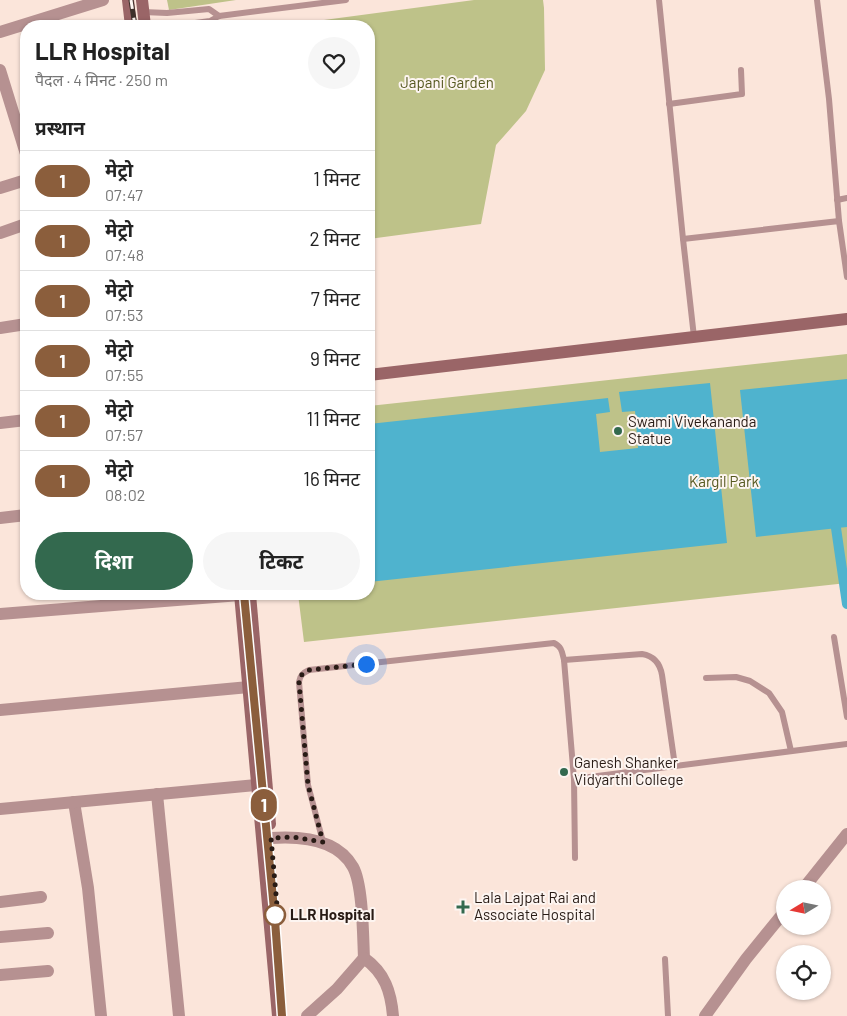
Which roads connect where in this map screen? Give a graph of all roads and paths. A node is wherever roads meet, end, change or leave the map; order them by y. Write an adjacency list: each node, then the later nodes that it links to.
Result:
1 (103, 0): 8 (street)
2 (128, 0): 9 (main road)
3 (346, 0): 7 (lane)
4 (659, 0): 16 (lane)
5 (817, 0): 21 (lane)
6 (143, 6): 7 (lane); 10 (main road)
7 (219, 16): 11 (lane)
8 (43, 20)
9 (131, 20)
10 (144, 20)
11 (212, 20)
12 (20, 27): 13 (street)
13 (0, 32)
14 (0, 70): 17 (street)
15 (741, 70): 16 (lane)
16 (668, 104): 25 (lane)
17 (20, 135)
18 (20, 182): 19 (street)
19 (0, 188)
20 (847, 198): 21 (lane)
21 (837, 200): 22 (lane)
22 (839, 221): 25 (lane); 26 (lane)
23 (20, 226): 24 (street)
24 (0, 233)
25 (683, 239): 30 (lane)
26 (847, 277)
27 (847, 318): 30 (main road)
28 (20, 325): 29 (street)
29 (0, 328)
30 (694, 337): 31 (main road)
31 (375, 374)
32 (20, 421): 33 (street)
33 (0, 423)
34 (20, 516): 35 (street)
35 (0, 518)
36 (170, 600): 39 (street)
37 (243, 600): 43 (main road)
38 (244, 600): 46 (main road)
39 (0, 614)
40 (834, 637): 45 (lane)
41 (564, 660): 49 (lane); 50 (lane); 57 (lane)
42 (706, 678): 48 (lane)
43 (248, 687): 44 (street); 46 (main road)
44 (0, 710)
45 (847, 717)
46 (257, 725): 51 (main road); 56 (main road)
47 (847, 744): 48 (lane)
48 (791, 751): 49 (lane)
49 (675, 766): 50 (lane)
50 (574, 779): 58 (lane)
51 (257, 785): 52 (street); 71 (main road)
52 (157, 794): 53 (street); 70 (street)
53 (74, 802): 54 (street); 69 (street)
54 (0, 809)
55 (847, 834): 59 (street)
56 (271, 838): 57 (street); 72 (main road)
57 (323, 842): 65 (street)
58 (575, 858)
59 (810, 880)
60 (41, 897): 61 (street)
61 (0, 902)
62 (776, 922): 76 (street)
63 (48, 933): 64 (street)
64 (0, 937)
65 (364, 958): 73 (street); 74 (street)
66 (665, 959): 75 (lane)
67 (48, 971): 68 (street)
68 (0, 975)
69 (101, 1016)
70 (179, 1016)
71 (278, 1016)
72 (286, 1016)
73 (307, 1016)
74 (394, 1016)
75 (668, 1016)
76 (705, 1016)

